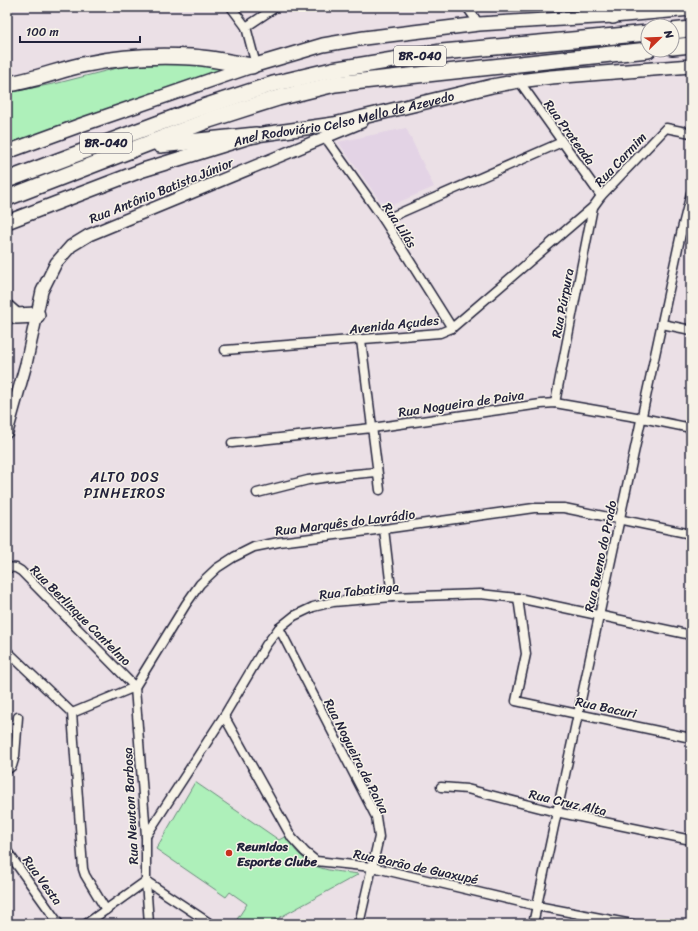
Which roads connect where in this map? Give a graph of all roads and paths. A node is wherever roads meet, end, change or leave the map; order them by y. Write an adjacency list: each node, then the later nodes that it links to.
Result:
1 (231, 7): 8 (street)
2 (276, 7): 8 (street)
3 (467, 7): 7 (street)
4 (628, 7): 6 (highway)
5 (691, 9): 6 (main road)
6 (613, 16): 7 (main road)
7 (479, 24): 15 (main road)
8 (246, 27): 15 (street)
9 (691, 29): 10 (highway)
10 (680, 30)
11 (640, 34): 26 (highway, BR-040)
12 (691, 45): 13 (highway)
13 (680, 46)
14 (640, 51): 25 (highway, Anel Rodoviário Celso Mello de Azevedo / BR-040)
15 (254, 66): 18 (highway); 24 (main road)
16 (691, 66): 17 (main road, Anel Rodoviário Celso Mello de Azevedo)
17 (520, 82): 19 (main road, Anel Rodoviário Celso Mello de Azevedo); 23 (street, Rua Prateada)
18 (7, 84)
19 (381, 114): 21 (main road, Anel Rodoviário Celso Mello de Azevedo); 22 (street, Rua Antônio Batista Júnior)
20 (691, 133): 28 (street, Rua Carmim)
21 (256, 136): 25 (highway); 32 (main road, Anel Rodoviário Celso Mello de Azevedo)
22 (325, 137): 31 (street, Rua Lilás); 36 (street, Rua Antônio Batista Júnior)
23 (562, 142): 28 (street, Rua Prateada); 31 (street)
24 (7, 152)
25 (116, 155): 29 (highway, Anel Rodoviário Celso Mello de Azevedo / BR-040)
26 (11, 178)
27 (691, 193): 33 (street, Rua Bueno do Prado)
28 (601, 196): 30 (street, Rua Carmim)
29 (7, 198)
30 (593, 207): 38 (street, Avenida Açudes); 42 (street, Rua Púrpura)
31 (384, 220): 38 (street, Rua Lilás)
32 (7, 222)
33 (682, 228): 34 (street); 37 (street, Rua Bueno do Prado)
34 (691, 231)
35 (7, 308): 36 (highway)
36 (37, 315): 46 (street, Rua Antônio Batista Júnior)
37 (662, 324): 39 (street); 43 (street, Rua Bueno do Prado)
38 (452, 328): 40 (street, Avenida Açudes)
39 (691, 330)
40 (361, 340): 41 (street, Avenida Açudes); 44 (street)
41 (225, 350)
42 (555, 403): 43 (street, Rua Nogueira de Paiva); 44 (street, Rua Nogueira de Paiva)
43 (642, 418): 45 (street, Rua Nogueira de Paiva); 51 (street, Rua Bueno do Prado)
44 (372, 428): 47 (street, Rua Nogueira de Paiva); 48 (street)
45 (691, 428)
46 (7, 432)
47 (232, 443)
48 (377, 472): 49 (street); 50 (street)
49 (380, 490)
50 (257, 494)
51 (620, 520): 52 (street, Rua Marquês do Lavrádio); 53 (street, Rua Marquês do Lavrádio); 57 (street, Rua Bueno do Prado)
52 (384, 529): 55 (street); 61 (street, Rua Marquês do Lavrádio)
53 (691, 534)
54 (7, 567): 61 (street, Rua Berlinque Cantelmo)
55 (392, 597): 56 (street, Rua Tabatinga); 58 (street, Rua Tabatinga)
56 (518, 598): 57 (street, Rua Tabatinga); 63 (street, Rua Bacuri)
57 (600, 616): 59 (street, Rua Tabatinga); 63 (street, Rua Bueno do Prado)
58 (279, 628): 64 (street, Rua Tabatinga); 73 (street, Rua Nogueira de Paiva)
59 (691, 635)
60 (7, 651): 62 (street)
61 (135, 687): 62 (street); 70 (street, Rua Newton Barbosa)
62 (72, 713): 76 (street)
63 (578, 713): 66 (street, Rua Bacuri); 69 (street, Rua Bueno do Prado)
64 (224, 716): 70 (street, Rua Tabatinga); 73 (street, Rua Barão de Guaxupé)
65 (18, 717): 67 (street)
66 (691, 738)
67 (7, 770)
68 (441, 787): 69 (street, Rua Cruz Alta)
69 (556, 812): 71 (street, Rua Cruz Alta); 75 (street, Rua Bueno do Prado)
70 (146, 836): 74 (street, Rua Newton Barbosa)
71 (691, 840)
72 (7, 851): 77 (street, Rua Vesta)
73 (372, 867): 75 (street, Rua Barão de Guaxupé); 81 (street, Rua Nogueira de Paiva)
74 (146, 881): 76 (street); 79 (street, Rua Newton Barbosa); 80 (street)
75 (537, 906): 82 (street, Rua Bueno do Prado); 83 (street, Rua Barão de Guaxupé)
76 (106, 910): 78 (street)
77 (59, 924)
78 (86, 924)
79 (150, 924)
80 (211, 924)
81 (359, 924)
82 (533, 924)
83 (632, 924)

